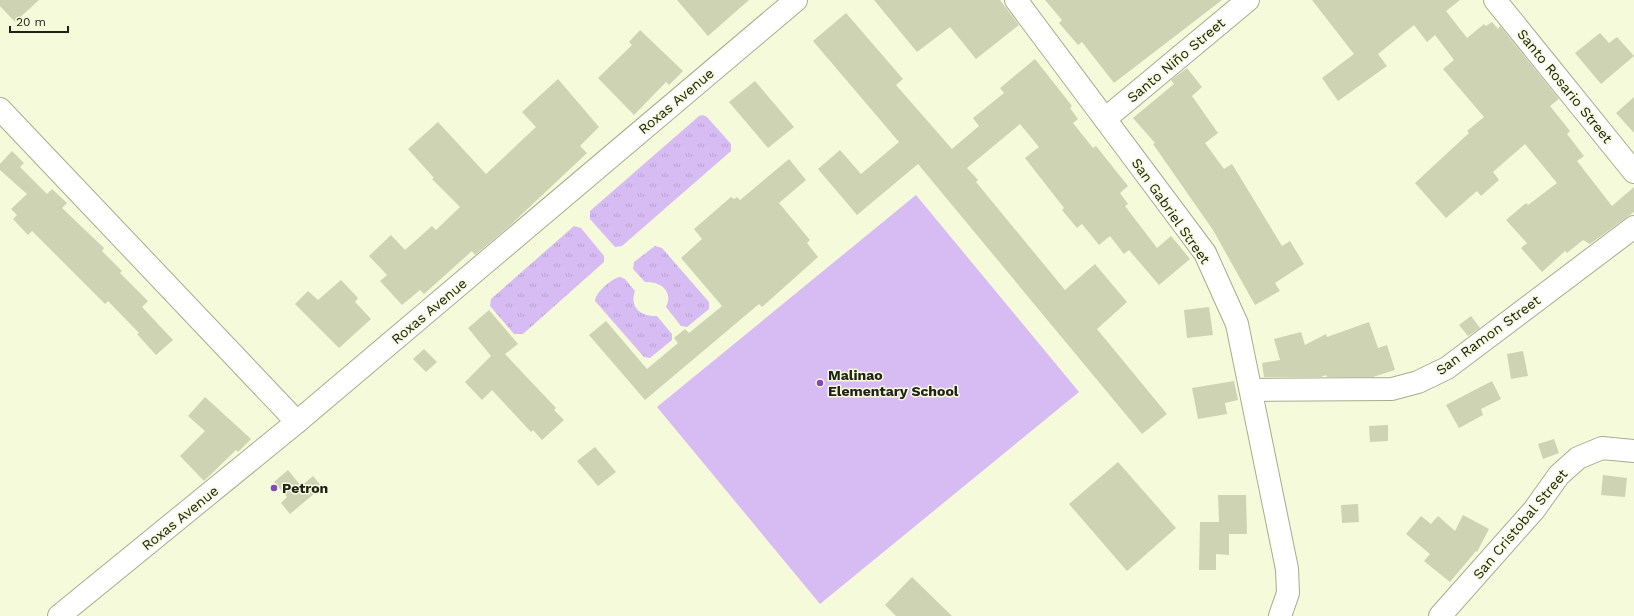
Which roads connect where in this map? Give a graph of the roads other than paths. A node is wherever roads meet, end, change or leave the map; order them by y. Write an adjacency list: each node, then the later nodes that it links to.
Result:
1 (796, 0): 10 (street, Roxas Avenue)
2 (1016, 0): 6 (street, San Gabriel Street)
3 (1248, 0): 6 (street, Santo Niño Street)
4 (1496, 0): 7 (street, Santo Rosario Street)
5 (0, 109): 10 (street)
6 (1105, 119): 9 (street, San Gabriel Street)
7 (1634, 172)
8 (1634, 227): 9 (street, San Ramon Street)
9 (1251, 390): 13 (street, San Gabriel Street)
10 (298, 422): 12 (street, Roxas Avenue)
11 (1634, 451): 14 (street, San Cristobal Street)
12 (59, 616)
13 (1280, 616)
14 (1440, 616)

